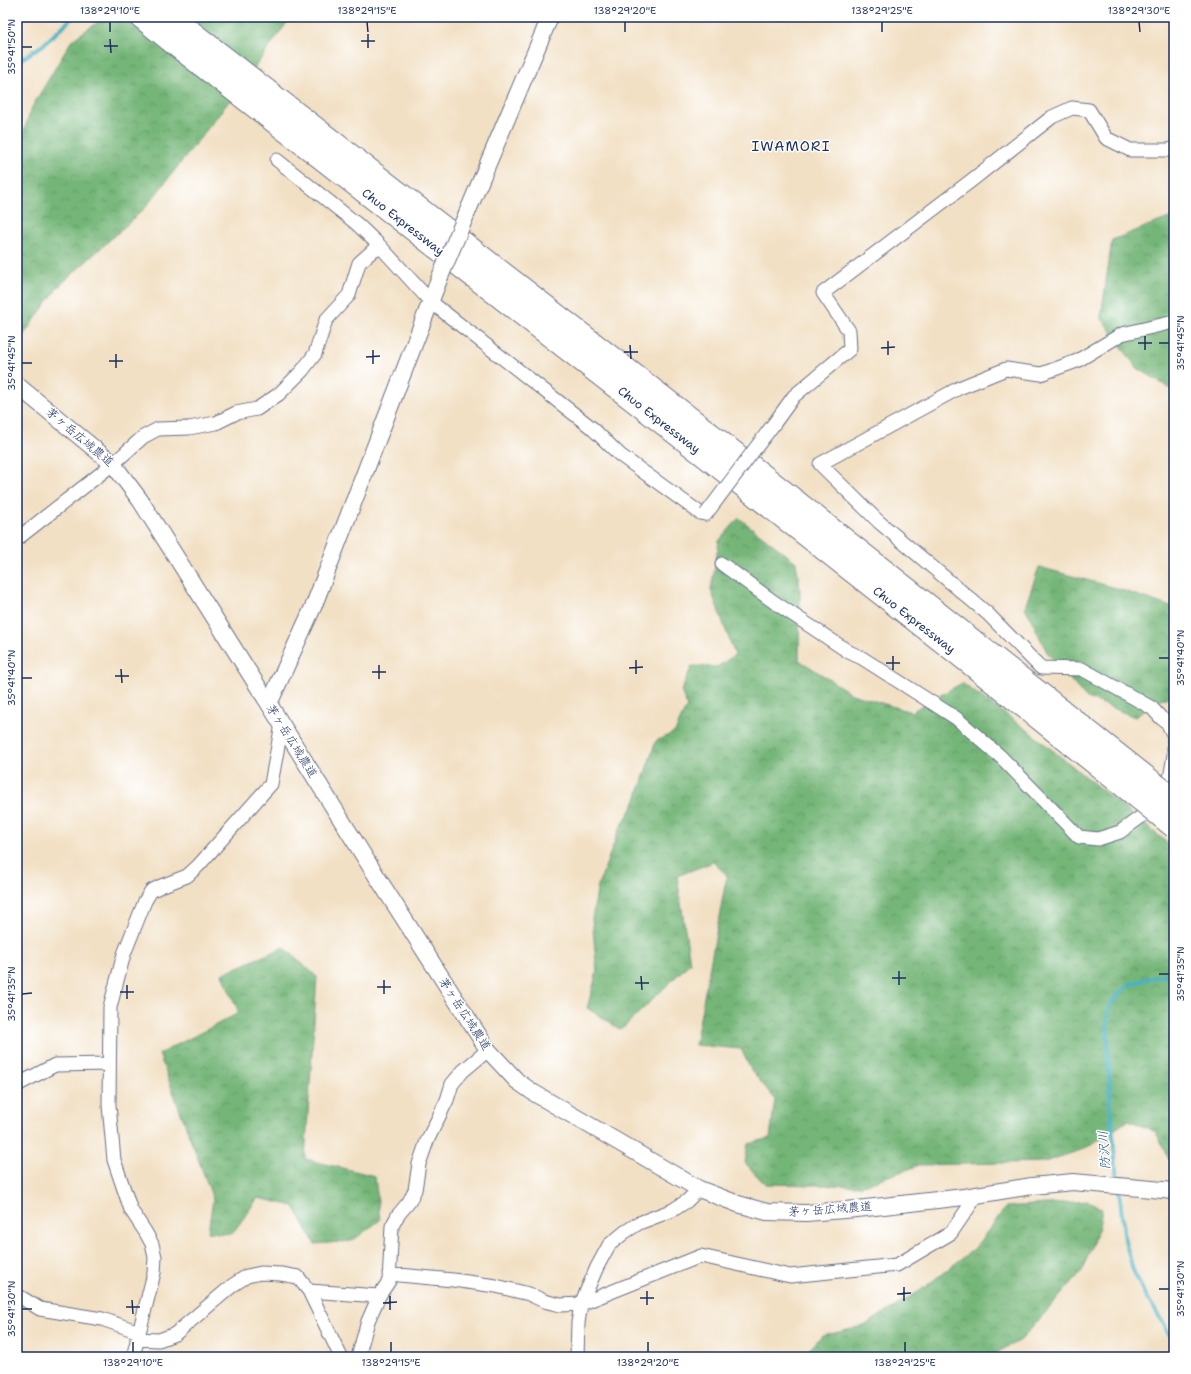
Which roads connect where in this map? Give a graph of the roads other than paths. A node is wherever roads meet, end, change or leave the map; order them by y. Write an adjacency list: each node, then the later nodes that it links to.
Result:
1 (141, 17): 4 (highway, Chuo Expressway)
2 (172, 17): 4 (highway, Chuo Expressway)
3 (550, 17): 8 (street, bridge)
4 (185, 40): 16 (highway, Chuo Expressway, bridge); 17 (highway, Chuo Expressway, bridge)
5 (1174, 148): 8 (street, bridge)
6 (277, 160): 7 (street)
7 (379, 245): 8 (street); 11 (street)
8 (431, 302): 14 (street)
9 (1174, 322): 13 (street)
10 (17, 385): 11 (street, 茅ヶ岳広域農道)
11 (113, 464): 12 (street); 14 (street, 茅ヶ岳広域農道)
12 (17, 539)
13 (722, 564)
14 (269, 704): 15 (street, 茅ヶ岳広域農道)
15 (282, 724): 18 (street, 茅ヶ岳広域農道); 19 (street)
16 (1174, 799)
17 (1174, 827)
18 (488, 1050): 21 (street, 茅ヶ岳広域農道); 24 (street)
19 (109, 1064): 20 (street); 29 (street)
20 (17, 1084)
21 (699, 1189): 23 (street, 茅ヶ岳広域農道); 28 (street)
22 (1174, 1191): 23 (street, 茅ヶ岳広域農道)
23 (977, 1195): 28 (street)
24 (389, 1274): 27 (street); 28 (street)
25 (309, 1291): 27 (street); 29 (street); 31 (street)
26 (17, 1295): 29 (street)
27 (379, 1296): 32 (street)
28 (581, 1304): 33 (street)
29 (138, 1335): 30 (street)
30 (133, 1357)
31 (341, 1357)
32 (358, 1357)
33 (578, 1357)

